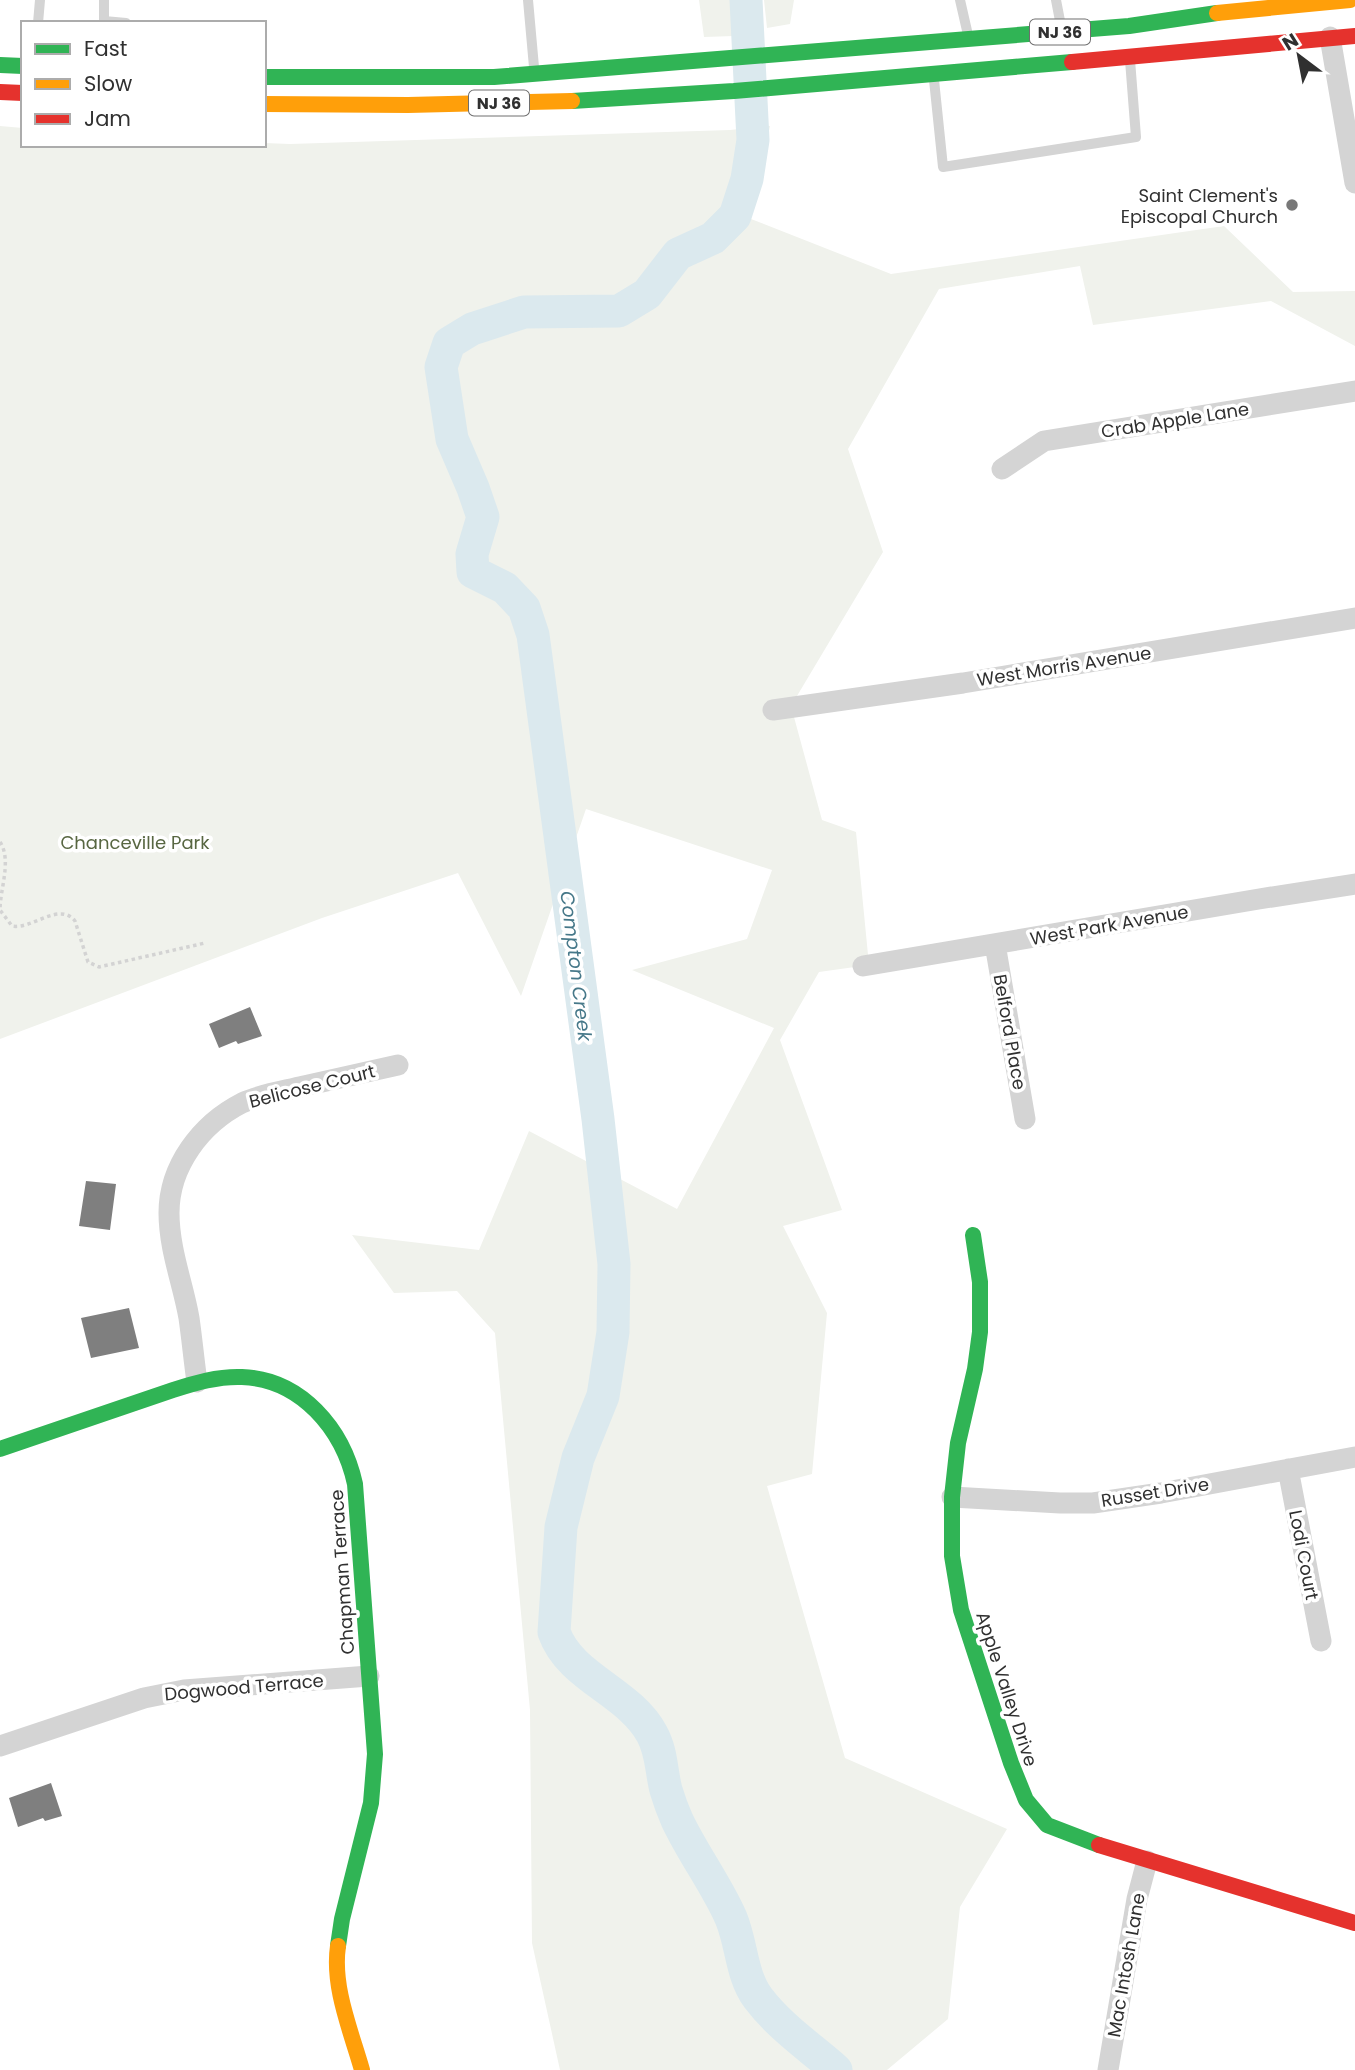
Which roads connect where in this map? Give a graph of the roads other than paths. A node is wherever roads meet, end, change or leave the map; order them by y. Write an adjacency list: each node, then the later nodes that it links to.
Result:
1 (40, 0): 10 (lane)
2 (104, 0): 11 (lane)
3 (528, 0): 9 (lane)
4 (540, 0): 9 (lane)
5 (960, 0): 15 (lane)
6 (1056, 0): 12 (lane)
7 (1350, 0): 8 (main road, NJ 36)
8 (1319, 1): 12 (main road, NJ 36)
9 (530, 14): 19 (lane)
10 (38, 21)
11 (104, 21)
12 (1062, 32): 15 (main road, NJ 36)
13 (1355, 36): 14 (main road, NJ 36)
14 (1330, 37): 16 (main road, NJ 36); 25 (street)
15 (969, 39): 19 (main road, NJ 36)
16 (1130, 57): 20 (main road, NJ 36); 20 (lane)
17 (0, 65): 18 (main road)
18 (21, 66)
19 (534, 74): 21 (main road, NJ 36)
20 (933, 74): 24 (main road, NJ 36)
21 (266, 77)
22 (0, 92): 23 (main road)
23 (21, 93)
24 (266, 104)
25 (1355, 183)
26 (1355, 391): 27 (street, Crab Apple Lane)
27 (1002, 470)
28 (1355, 618): 29 (street, West Morris Avenue)
29 (773, 710)
30 (1355, 884): 31 (street, West Park Avenue)
31 (995, 944): 32 (street, West Park Avenue); 34 (street, Belford Place)
32 (863, 966)
33 (398, 1065): 36 (street, Belicose Court)
34 (1025, 1119)
35 (973, 1235): 40 (main road, Apple Valley Drive)
36 (197, 1382): 37 (main road, Chapman Terrace); 42 (main road, Chapman Terrace)
37 (0, 1449)
38 (1355, 1457): 39 (street, Russet Drive)
39 (1288, 1469): 40 (street, Russet Drive); 41 (street, Lodi Court)
40 (952, 1497): 44 (main road, Apple Valley Drive)
41 (1321, 1640)
42 (369, 1676): 43 (street, Dogwood Terrace); 46 (main road, Chapman Terrace)
43 (0, 1746)
44 (1147, 1860): 45 (main road, Apple Valley Drive); 47 (street, Mac Intosh Lane)
45 (1355, 1923)
46 (362, 2070)
47 (1108, 2070)

